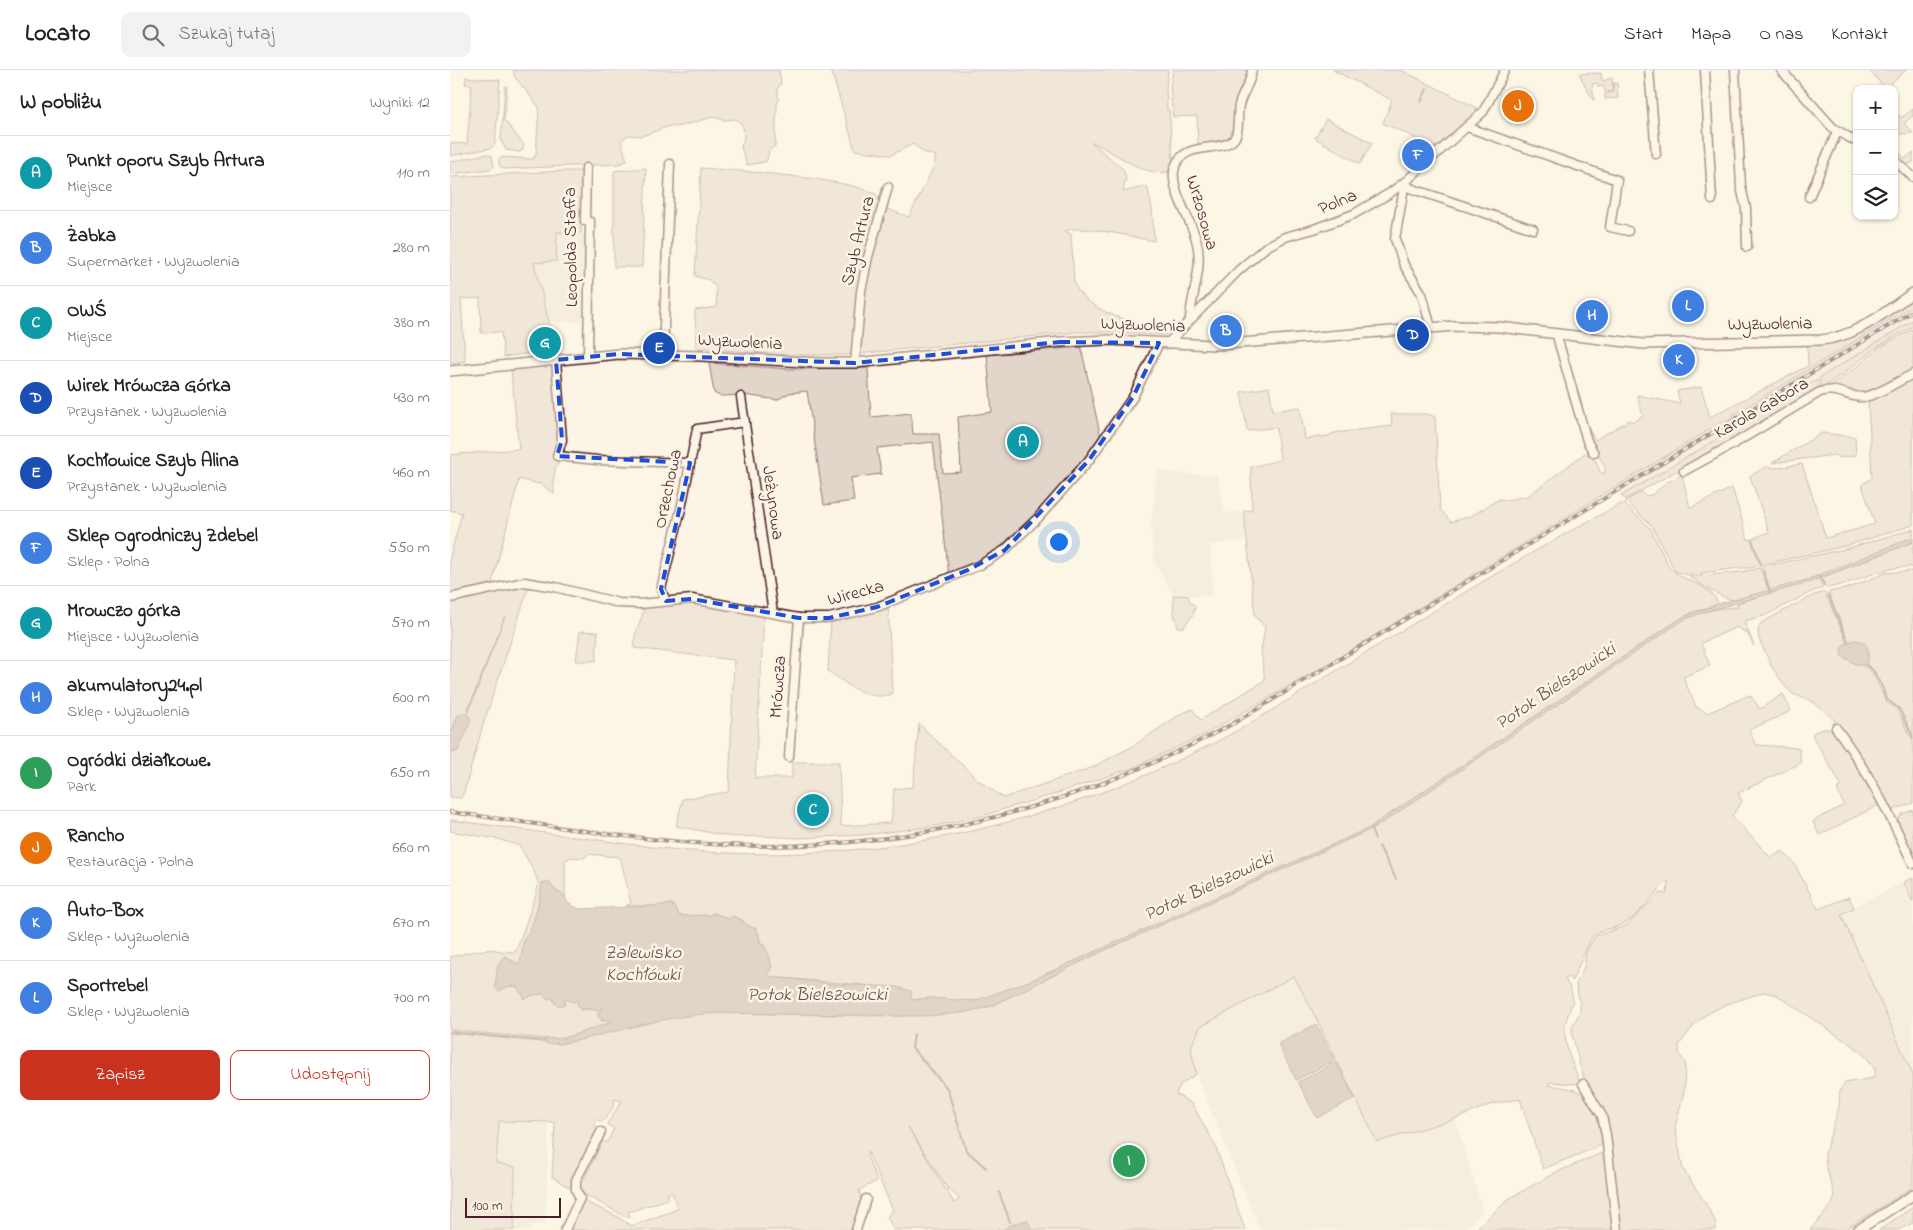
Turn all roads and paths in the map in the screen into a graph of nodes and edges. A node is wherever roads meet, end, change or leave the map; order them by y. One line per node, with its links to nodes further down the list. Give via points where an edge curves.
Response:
1 (1252, 70): 23 (street, Wrzosowa, via 1239,105 1233,140 1188,152 1179,159 1173,173 1199,253)
2 (1505, 70): 7 (street, Polna, via 1483,112)
3 (1649, 70): 10 (street)
4 (1705, 70): 18 (street)
5 (1735, 70): 21 (street)
6 (1781, 70): 8 (street)
7 (1467, 127): 15 (street, Polna); 20 (street, via 1617,180 1610,227)
8 (1837, 132): 9 (street); 17 (street)
9 (1853, 140)
10 (1656, 154)
11 (670, 164): 27 (street)
12 (1898, 164): 14 (street)
13 (586, 168): 28 (street, Leopolda Staffa, via 585,221 590,222)
14 (1913, 177)
15 (1405, 182): 19 (street, via 1410,188); 23 (street, Polna, via 1354,214 1285,237 1266,247); 24 (street, via 1396,239 1404,265 1422,294)
16 (888, 187): 30 (street, Szyb Artura, via 861,291)
17 (1810, 197)
18 (1712, 200)
19 (1533, 229)
20 (1628, 231)
21 (1747, 247)
22 (1913, 294): 25 (street, Wyzwolenia, via 1854,332 1833,339 1643,344)
23 (1190, 318): 26 (street, Polna)
24 (1431, 328): 25 (street, Wyzwolenia, via 1487,326); 26 (street, Wyzwolenia, via 1245,343)
25 (1558, 335): 35 (street, via 1587,442)
26 (1163, 344): 30 (street, Wyzwolenia, via 1109,340 1069,342); 41 (street, Wirecka, via 1133,398 1089,460 1035,522 1005,550 968,570 876,607 829,618)
27 (663, 355): 28 (street, Wyzwolenia); 30 (street, Wyzwolenia)
28 (588, 356): 29 (street, Wyzwolenia)
29 (556, 360): 31 (street, Wyzwolenia); 36 (street, via 562,440 557,456)
30 (855, 363)
31 (450, 371)
32 (1913, 374): 37 (street, Karola Gabora, via 1864,397 1832,390 1820,392)
33 (740, 397): 34 (street, Jeżynowa)
34 (745, 422): 36 (street, Orzechowa, via 697,429); 40 (street, Jeżynowa)
35 (1594, 453)
36 (690, 463): 39 (street, Orzechowa, via 661,589)
37 (1684, 471)
38 (450, 598): 39 (street, Wirecka, via 524,582 619,603)
39 (666, 601): 40 (street, Wirecka, via 692,599)
40 (773, 613): 41 (street, Wirecka)
41 (799, 618): 43 (street, Mrówcza)
42 (1836, 728): 44 (street, via 1864,771)
43 (789, 757)
44 (1913, 864)
45 (1583, 1084): 51 (street, via 1602,1116)
46 (601, 1132): 49 (street, via 576,1180 580,1198)
47 (1913, 1195): 52 (street)
48 (866, 1199): 50 (street)
49 (565, 1230)
50 (856, 1230)
51 (1617, 1230)
52 (1858, 1230)

